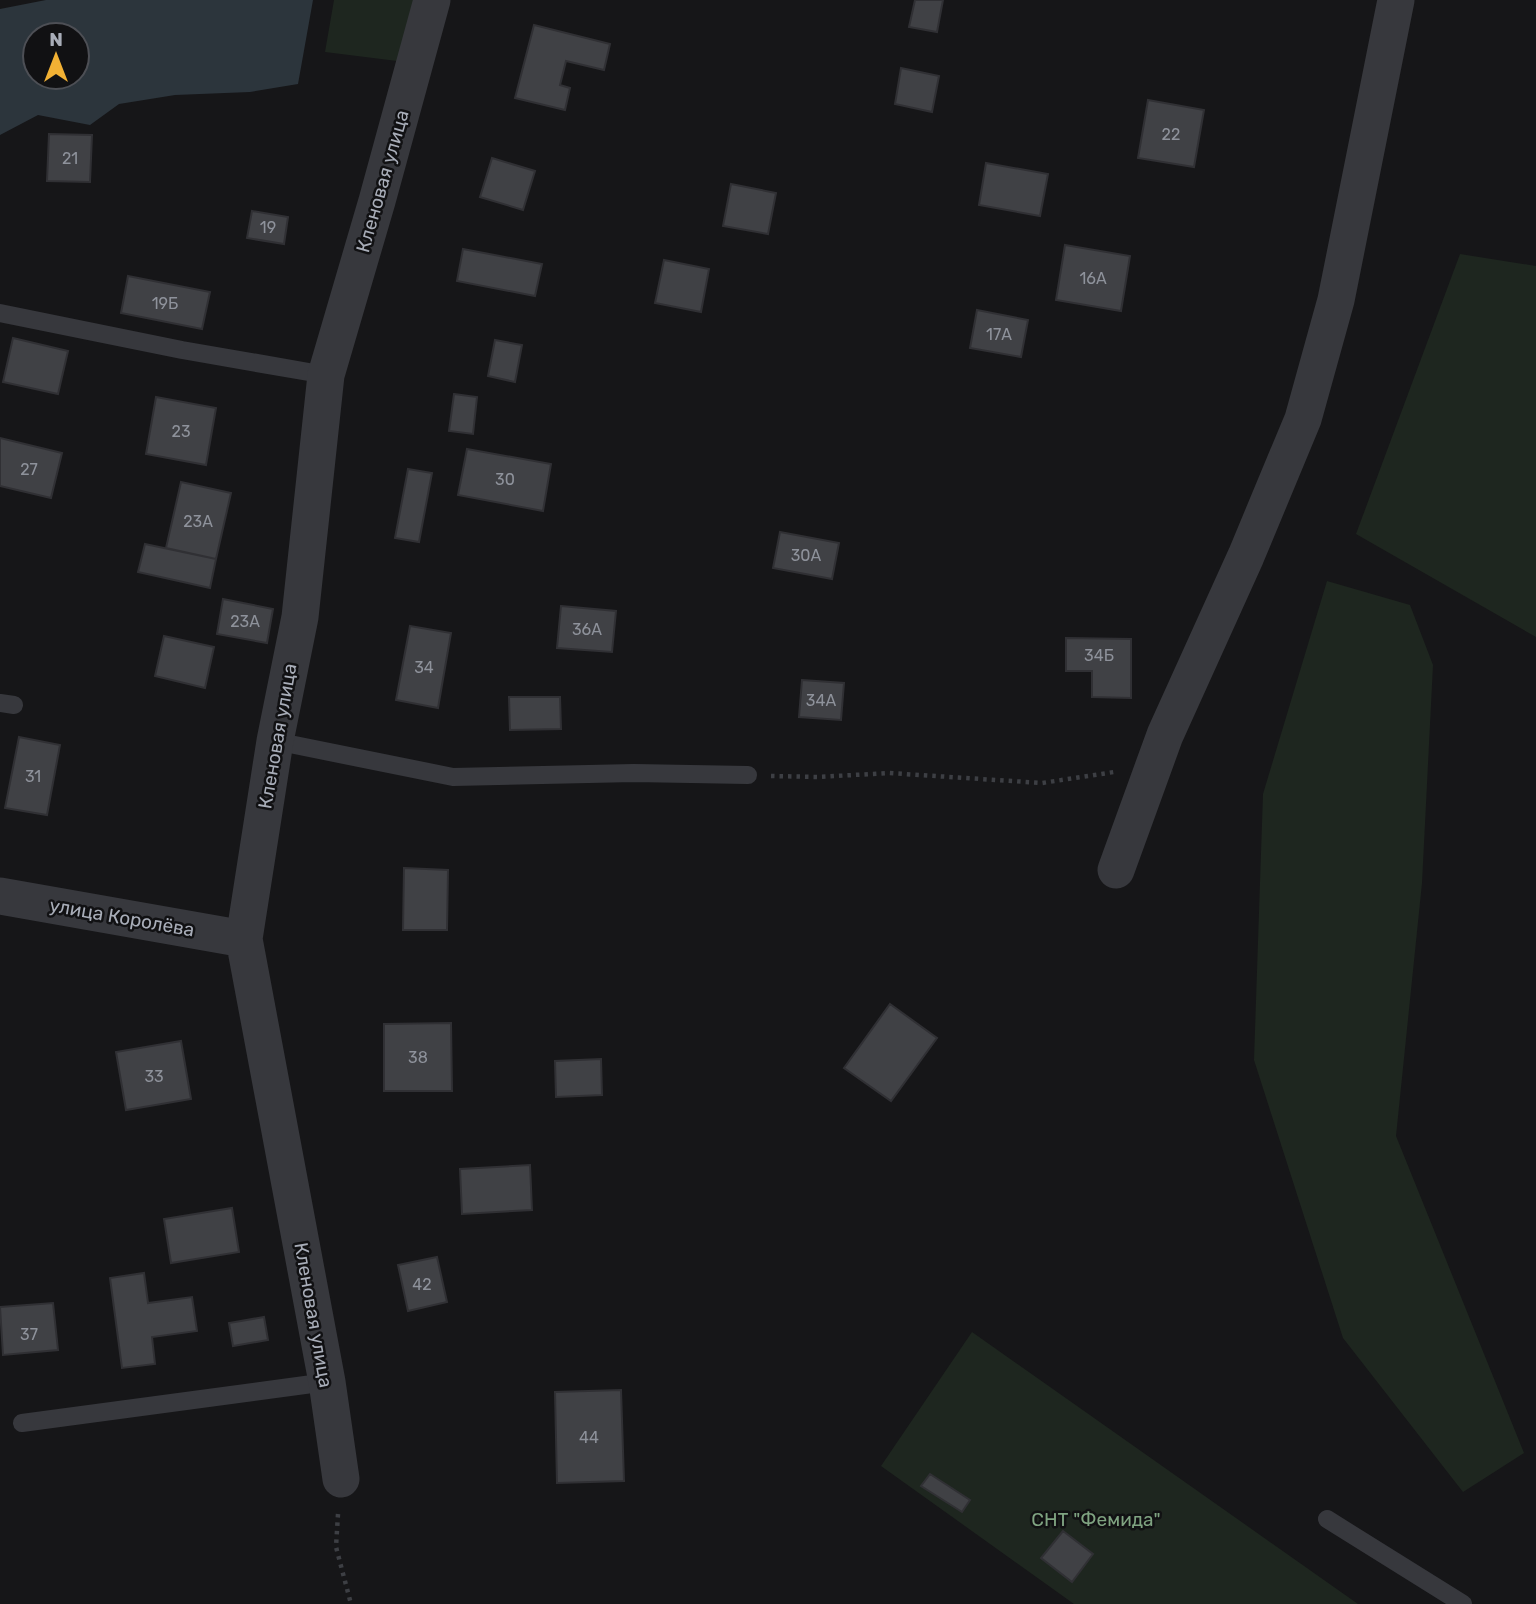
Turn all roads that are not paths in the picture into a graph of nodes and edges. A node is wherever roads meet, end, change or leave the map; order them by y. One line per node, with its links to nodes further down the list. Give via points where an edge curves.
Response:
1 (432, 0): 4 (street, Кленовая улица)
2 (1396, 0): 7 (street, via 1336,300 1303,419 1165,735)
3 (0, 313): 4 (lane)
4 (326, 375): 5 (street, Кленовая улица, via 300,617)
5 (275, 741): 6 (lane, via 453,777); 9 (street, Кленовая улица)
6 (748, 775)
7 (1116, 870)
8 (0, 896): 9 (street, улица Королёва)
9 (243, 939): 10 (street, Кленовая улица)
10 (327, 1382): 11 (lane); 12 (street, Кленовая улица)
11 (22, 1423)
12 (341, 1479)
13 (1327, 1518): 14 (lane)
14 (1463, 1604)

